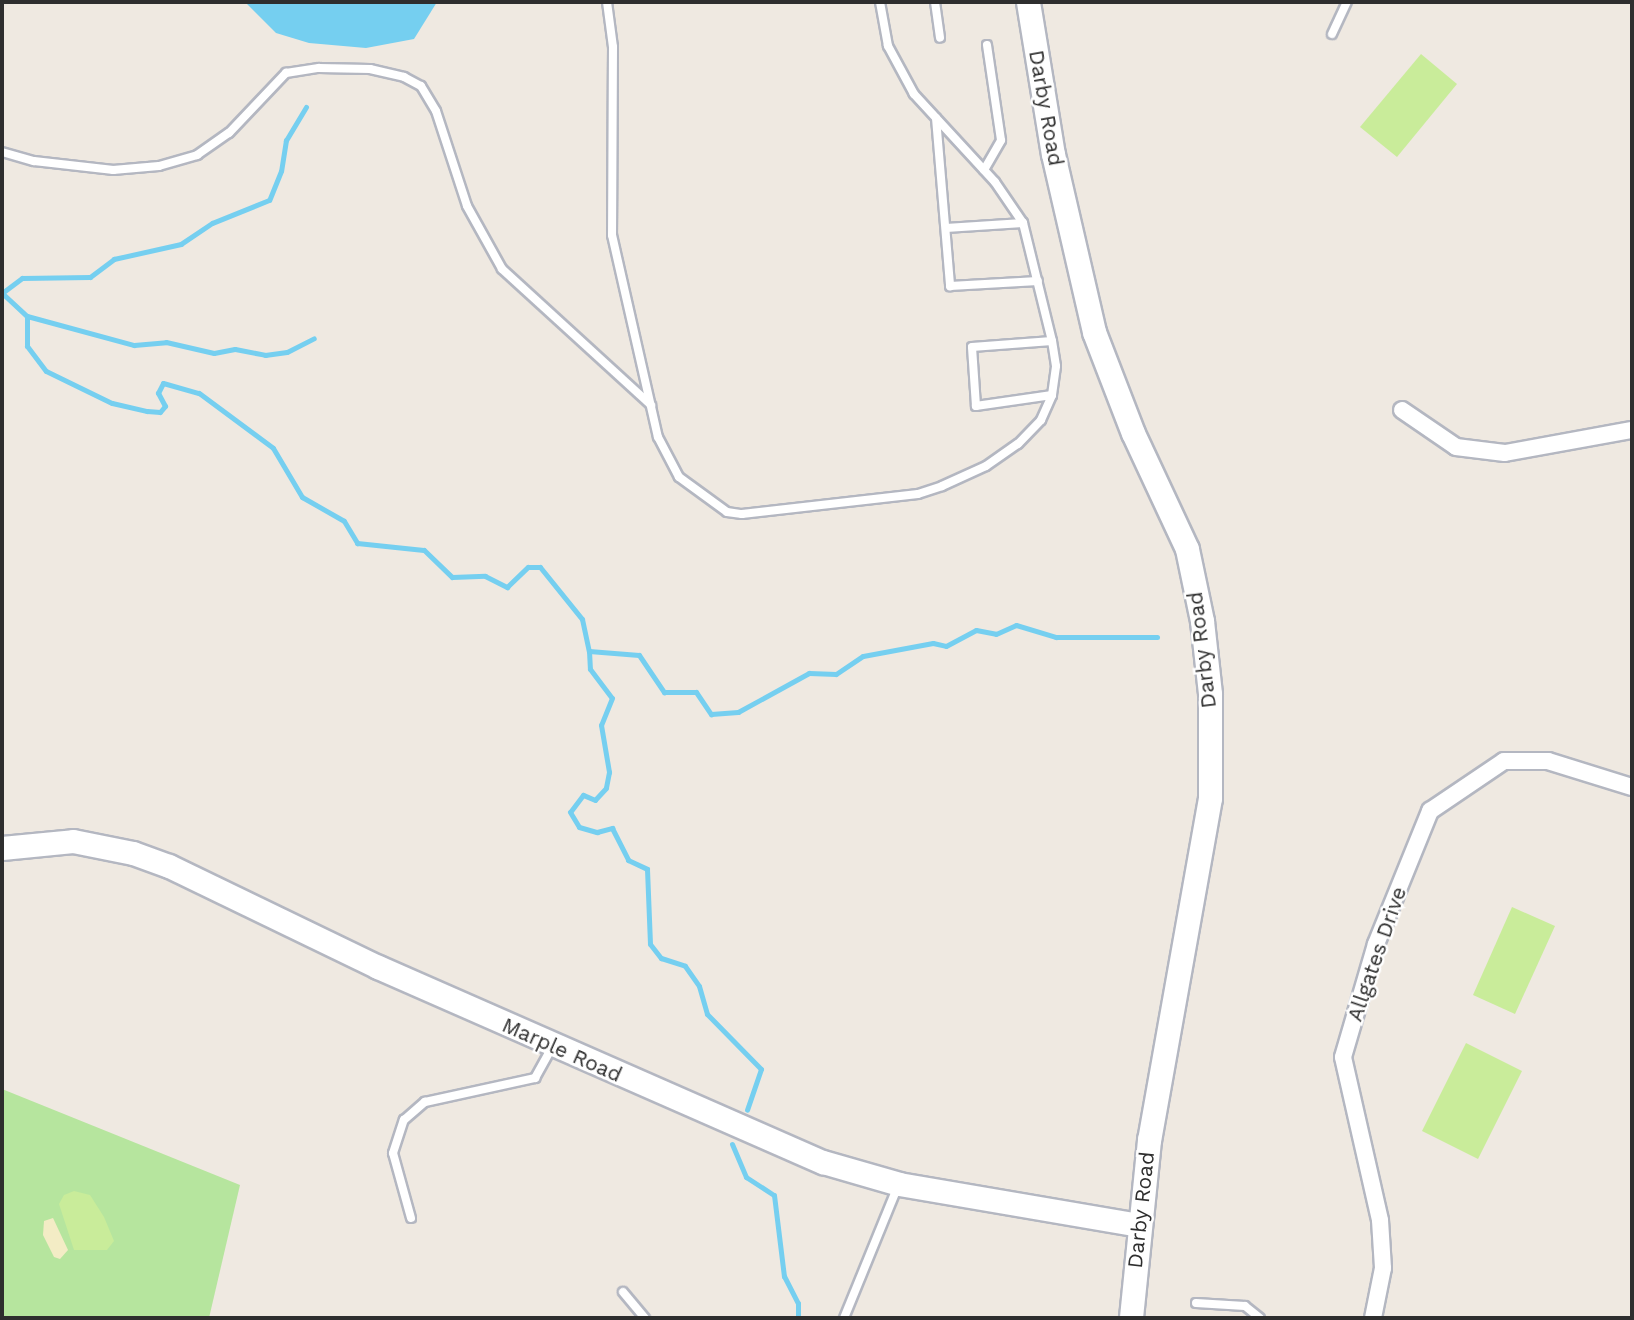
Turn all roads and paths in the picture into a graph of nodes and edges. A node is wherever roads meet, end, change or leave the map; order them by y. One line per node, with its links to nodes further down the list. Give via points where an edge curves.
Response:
1 (607, 2): 17 (lane, via 613,47 612,235)
2 (880, 2): 9 (lane, via 881,23 895,63)
3 (935, 2): 7 (lane)
4 (1028, 2): 25 (main road, Darby Road, via 1053,154 1094,332 1133,433 1187,549 1202,621 1210,695 1210,798)
5 (1347, 2): 6 (lane)
6 (1332, 34)
7 (940, 38)
8 (987, 45): 11 (lane, via 1001,140)
9 (936, 118): 11 (lane); 13 (lane)
10 (2, 152): 17 (lane, via 34,161 113,170 159,166 197,155 229,133 286,73 357,69 404,77 421,86 436,111 467,206 502,269)
11 (984, 170): 12 (lane)
12 (1023, 223): 13 (lane); 14 (lane)
13 (946, 228): 14 (lane, via 950,286)
14 (1038, 281): 15 (lane)
15 (1052, 341): 16 (lane, via 1056,366); 16 (lane, via 972,346 976,406)
16 (1052, 395): 17 (lane, via 1041,420 1018,444 986,466 942,486 918,494 741,514 727,513 679,477 658,438)
17 (651, 405)
18 (1402, 410): 19 (street, via 1456,447 1505,453)
19 (1632, 430)
20 (1632, 787): 32 (street, Allgates Drive, via 1548,761 1504,761 1430,811 1376,944 1343,1056 1380,1220 1383,1268)
21 (2, 848): 22 (main road, Marple Road, via 74,841 133,853)
22 (552, 1045): 23 (main road, Marple Road, via 823,1162); 24 (lane, via 535,1078 425,1102 404,1120 393,1153)
23 (900, 1184): 25 (main road, Marple Road); 29 (lane)
24 (411, 1218)
25 (1138, 1225): 30 (main road, Darby Road)
26 (623, 1292): 28 (lane)
27 (1196, 1303): 31 (lane, via 1245,1306)
28 (645, 1318)
29 (844, 1318)
30 (1131, 1318)
31 (1260, 1318)
32 (1373, 1318)

